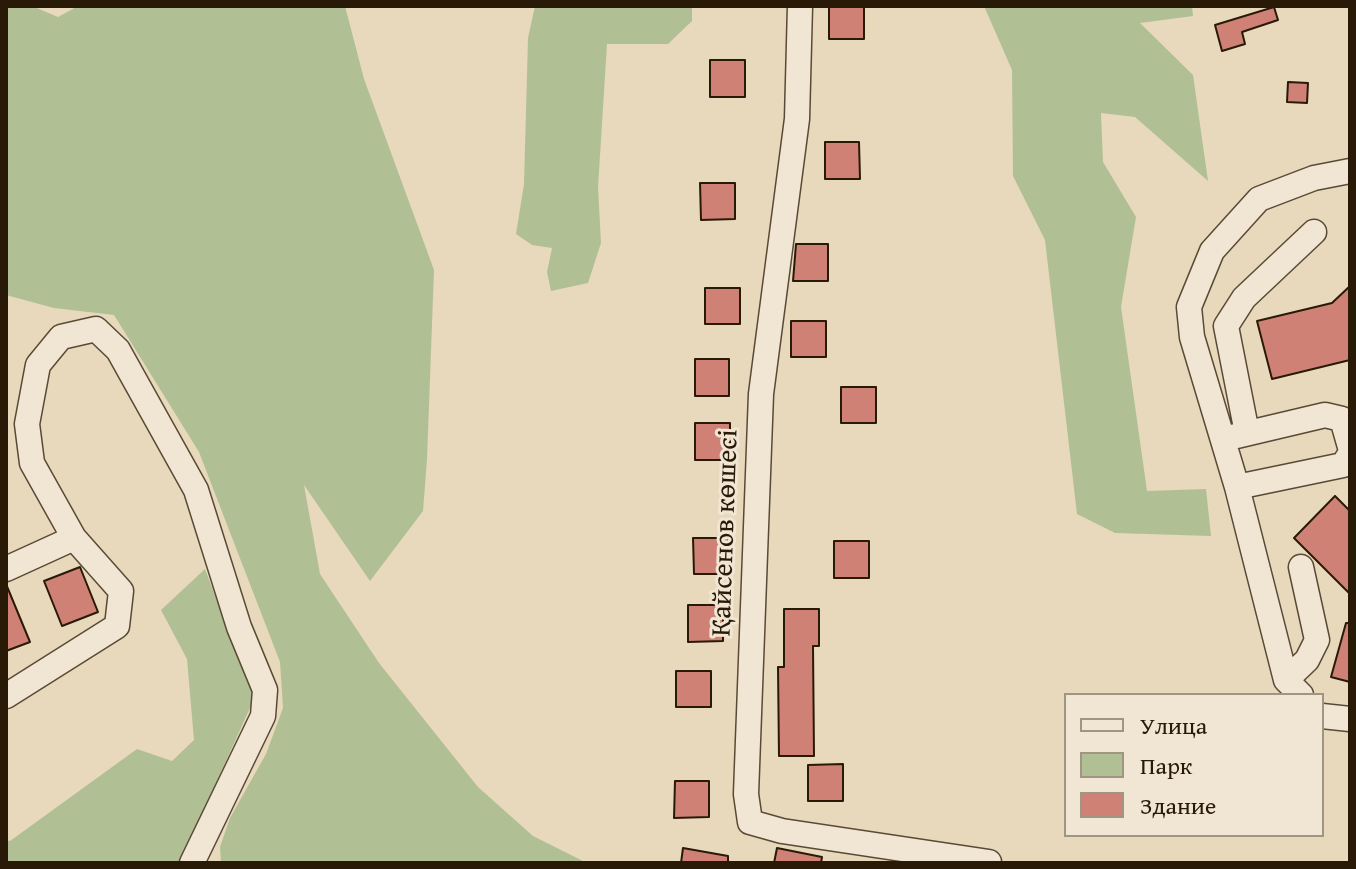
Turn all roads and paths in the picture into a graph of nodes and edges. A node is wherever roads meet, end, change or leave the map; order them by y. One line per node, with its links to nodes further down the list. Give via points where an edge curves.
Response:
1 (800, 6): 14 (street, Қайсенов көшесі, via 797,119 761,394 746,794 750,822)
2 (1350, 171): 4 (street, via 1259,199 1212,251 1189,307 1192,337)
3 (1314, 232): 4 (street, via 1244,298 1226,326)
4 (1235, 436): 5 (street, via 1325,415 1342,419); 6 (street)
5 (1348, 459): 6 (street)
6 (1237, 487): 10 (street)
7 (74, 538): 9 (street); 11 (street, via 121,591 117,626); 15 (street, via 32,463 27,424 38,365 61,337 96,329 118,350 196,490 239,627 265,690 263,716)
8 (1301, 567): 10 (street, via 1317,640)
9 (6, 569)
10 (1293, 688)
11 (6, 696)
12 (1324, 716): 13 (street)
13 (1350, 719)
14 (989, 862)
15 (192, 863)

